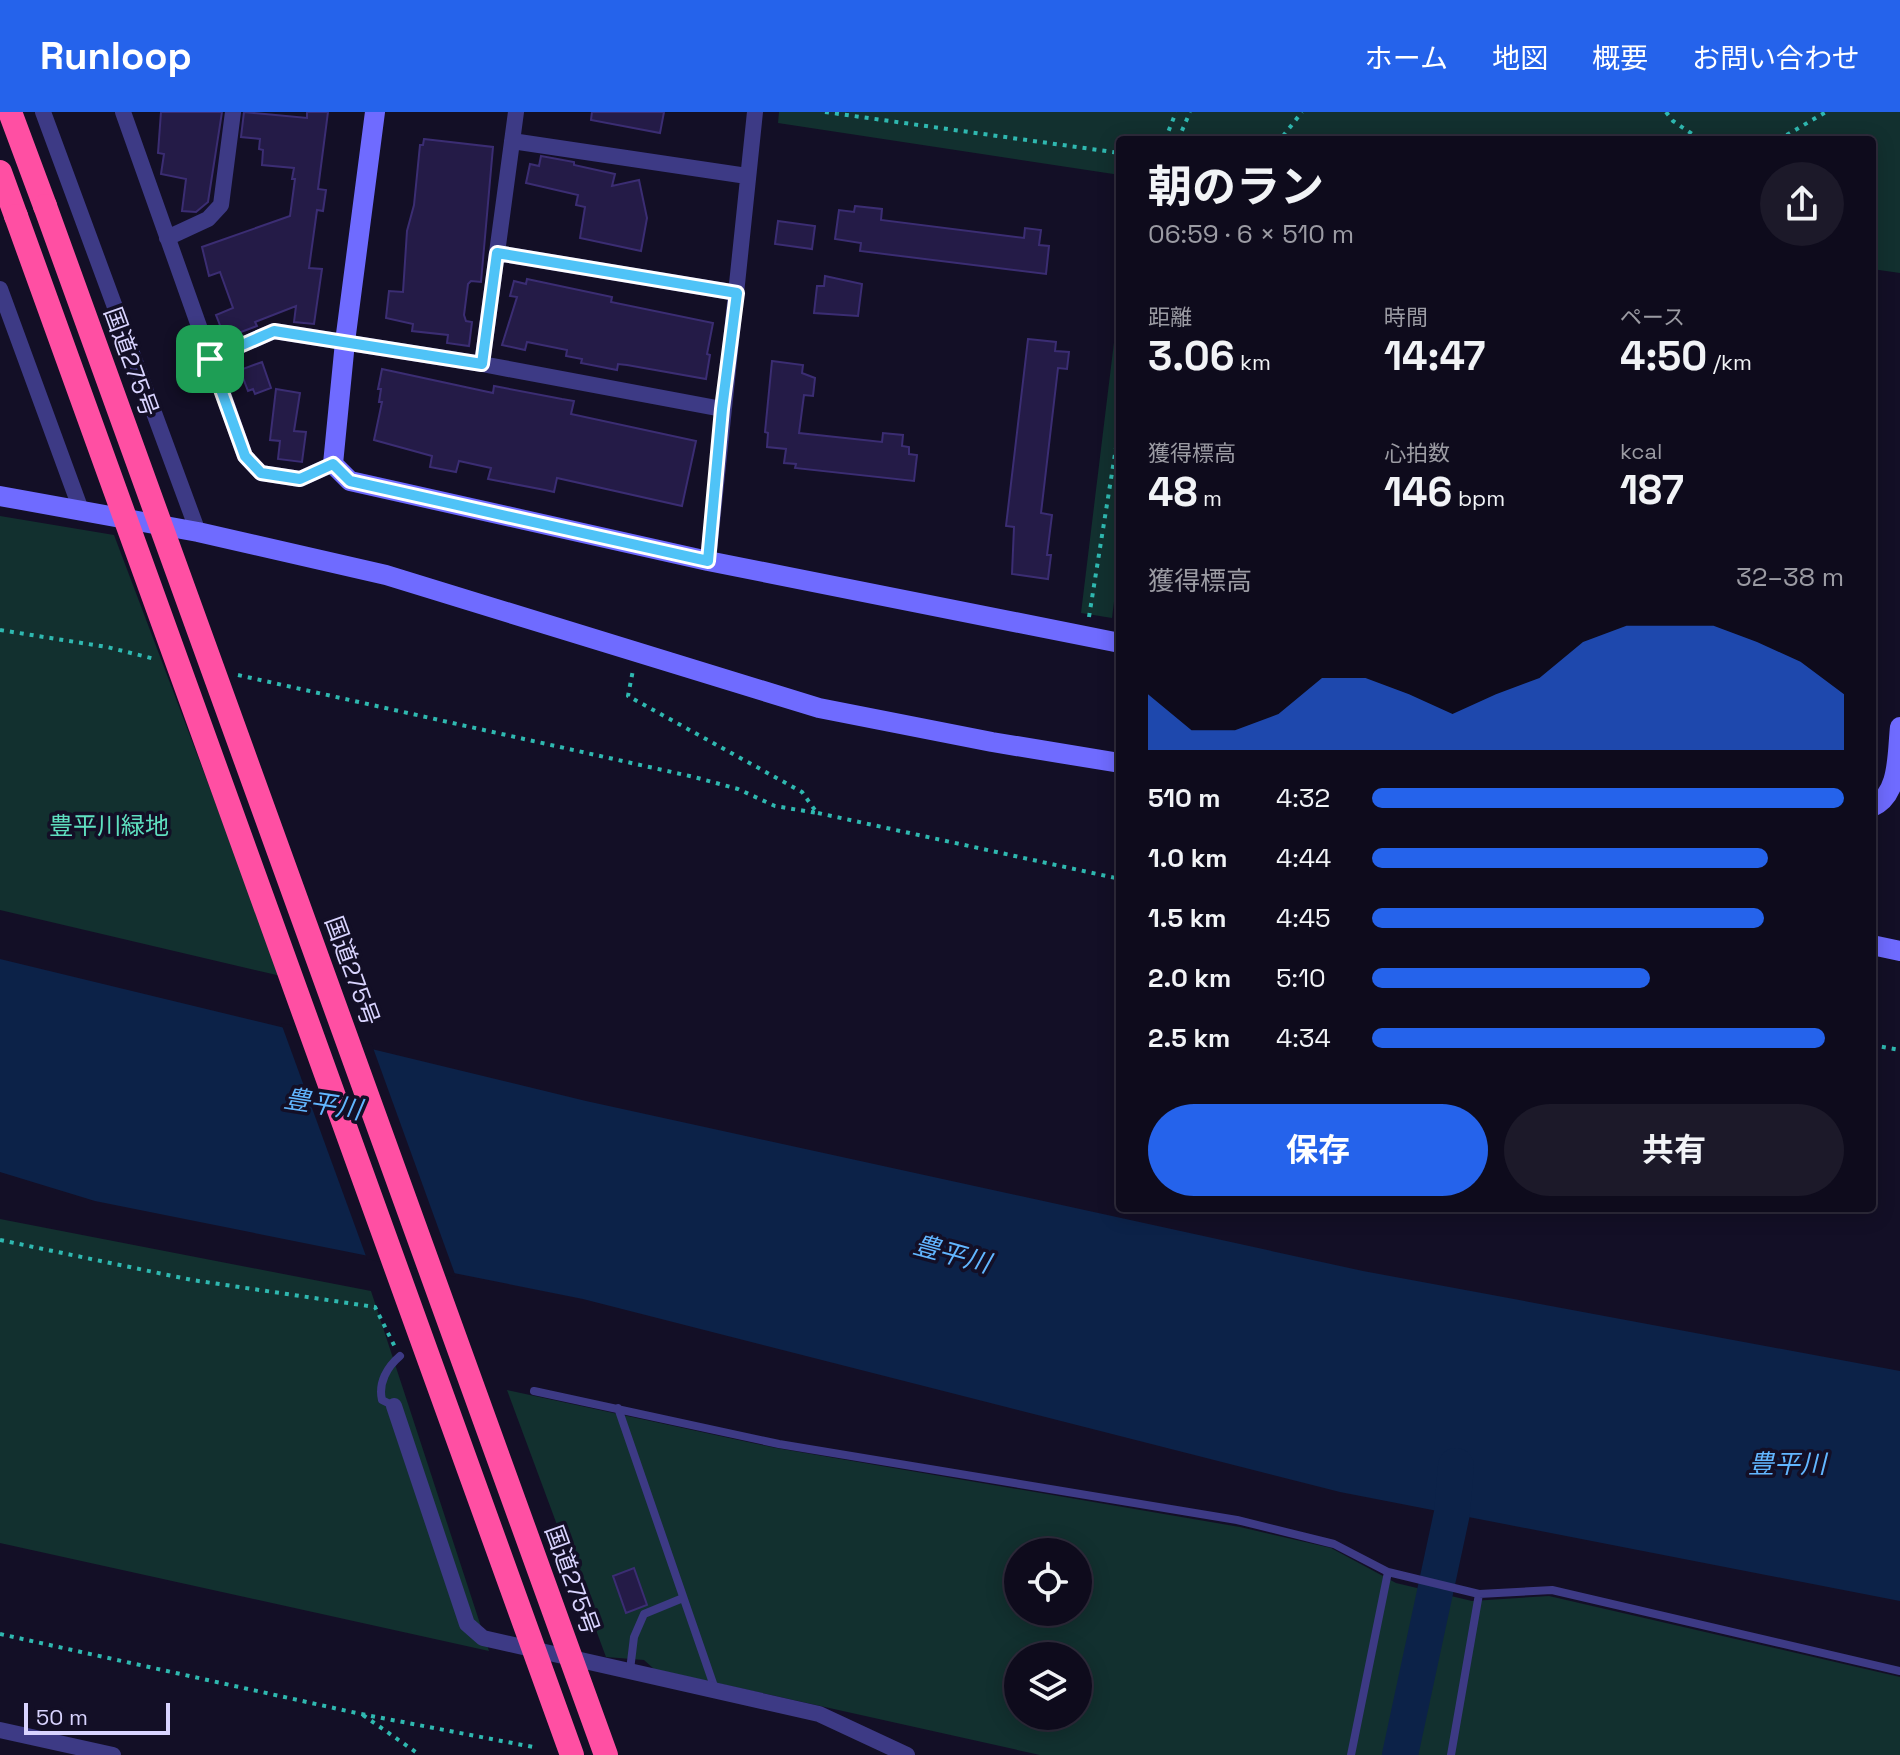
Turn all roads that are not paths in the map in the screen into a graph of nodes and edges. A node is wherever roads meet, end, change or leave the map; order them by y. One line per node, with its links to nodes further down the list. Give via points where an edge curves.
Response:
1 (10, 112): 43 (highway, 国道275号, bridge)
2 (43, 112): 22 (street)
3 (123, 112): 11 (street)
4 (233, 112): 11 (street, via 221,205 208,219)
5 (375, 112): 15 (street)
6 (516, 112): 8 (street)
7 (755, 112): 10 (street)
8 (512, 141): 10 (street); 12 (street)
9 (0, 172): 42 (highway, bridge)
10 (747, 176): 14 (street)
11 (167, 238): 16 (street)
12 (497, 253): 14 (street); 17 (street)
13 (0, 289): 21 (street)
14 (737, 293): 18 (street)
15 (345, 342): 16 (street, via 274,331); 17 (street); 19 (street)
16 (210, 359): 19 (street, via 245,456 261,473 300,479)
17 (482, 364): 18 (street)
18 (722, 409): 23 (street)
19 (333, 464): 23 (street, via 350,481)
20 (0, 496): 21 (street)
21 (81, 510): 22 (street)
22 (198, 532): 26 (street, via 386,575 819,708)
23 (708, 561): 24 (street)
24 (1116, 642)
25 (1900, 727): 27 (street, via 1892,787)
26 (1116, 762)
27 (1876, 804)
28 (1876, 946): 29 (street)
29 (1900, 951)
30 (400, 1356): 32 (lane, via 380,1390 382,1400)
31 (534, 1391): 33 (lane)
32 (394, 1406): 37 (street, via 467,1624 483,1638)
33 (618, 1408): 34 (lane, via 779,1444 1237,1520 1334,1544); 36 (lane)
34 (1389, 1573): 35 (lane); 45 (lane)
35 (1478, 1594): 38 (lane, via 1552,1590); 46 (lane)
36 (683, 1598): 37 (lane, via 644,1614 634,1637); 39 (lane)
37 (630, 1670): 39 (street)
38 (1900, 1671)
39 (715, 1689): 44 (street, via 819,1714)
40 (0, 1730): 41 (street)
41 (113, 1755)
42 (572, 1755)
43 (606, 1755)
44 (907, 1755)
45 (1351, 1755)
46 (1451, 1755)

